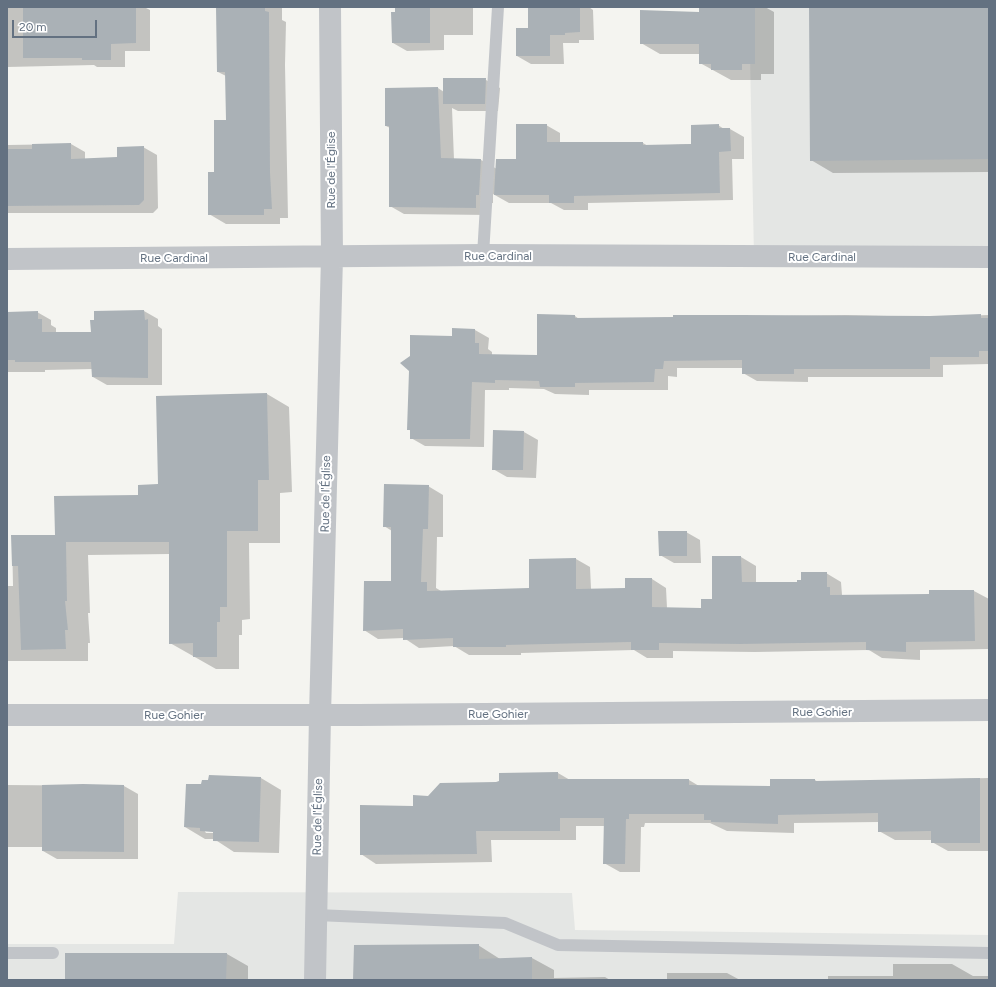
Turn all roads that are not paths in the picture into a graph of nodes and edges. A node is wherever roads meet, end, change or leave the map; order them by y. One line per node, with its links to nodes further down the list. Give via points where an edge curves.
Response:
1 (330, 7): 5 (street, Rue de l'Église)
2 (498, 7): 3 (lane)
3 (483, 255): 4 (street, Rue Cardinal); 5 (street, Rue Cardinal)
4 (989, 257)
5 (332, 258): 6 (street, Rue Cardinal); 9 (street, Rue de l'Église)
6 (7, 259)
7 (989, 710): 9 (street, Rue Gohier)
8 (7, 715): 9 (street, Rue Gohier)
9 (320, 715): 10 (street, Rue de l'Église)
10 (316, 915): 13 (lane, via 505,923 558,945); 14 (street, Rue de l'Église)
11 (7, 953): 12 (lane)
12 (53, 953)
13 (989, 953)
14 (315, 980)

